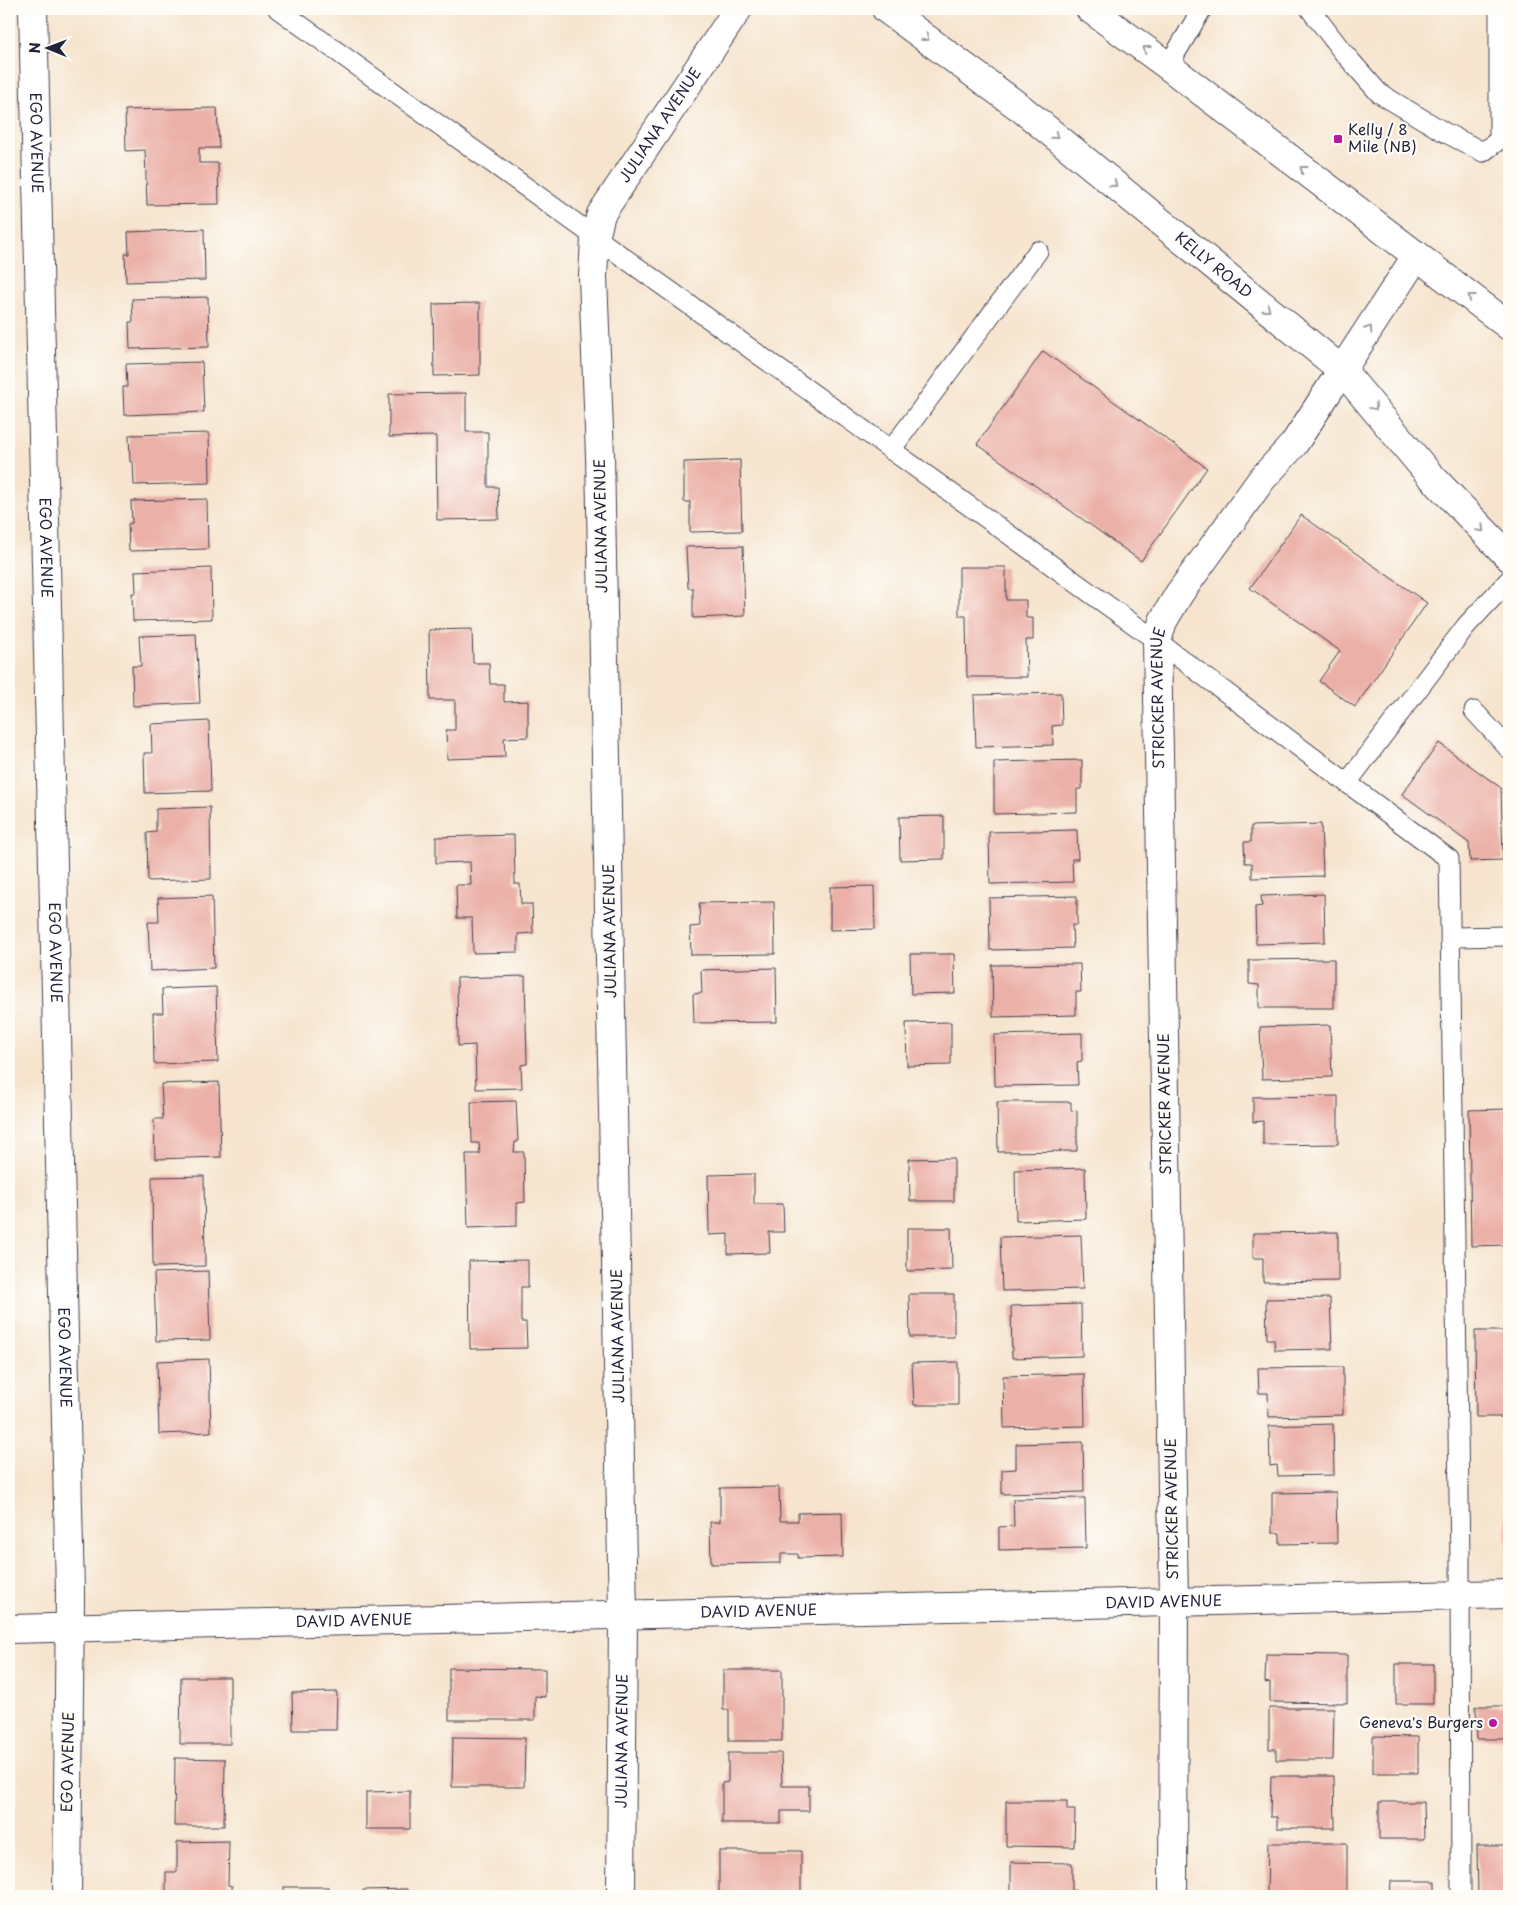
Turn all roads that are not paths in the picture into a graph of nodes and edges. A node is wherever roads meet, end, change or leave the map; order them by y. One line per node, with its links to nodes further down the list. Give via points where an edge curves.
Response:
1 (33, 9): 29 (street, EGO AVENUE)
2 (278, 9): 10 (lane)
3 (738, 9): 10 (street, JULIANA AVENUE, via 601,214)
4 (886, 9): 14 (street, KELLY ROAD, one-way to 14, via 1022,109)
5 (1090, 9): 9 (street, one-way to 5)
6 (1202, 9): 9 (lane)
7 (1311, 9): 8 (lane, via 1379,93 1483,152 1499,140)
8 (1499, 9)
9 (1168, 66): 12 (street, one-way to 9)
10 (595, 238): 15 (lane); 27 (street, JULIANA AVENUE, via 593,276 600,466)
11 (1038, 251): 15 (lane)
12 (1417, 255): 13 (street, one-way to 12); 14 (street, STRICKER AVENUE, one-way to 12)
13 (1509, 326)
14 (1342, 370): 16 (street, KELLY ROAD, one-way to 16, via 1428,473); 18 (street, STRICKER AVENUE, via 1294,444 1262,479 1179,594 1163,621)
15 (891, 450): 18 (lane)
16 (1509, 558)
17 (1509, 580): 21 (lane, via 1466,626)
18 (1157, 641): 21 (lane); 26 (street, STRICKER AVENUE)
19 (1474, 712): 20 (lane)
20 (1509, 749)
21 (1347, 783): 23 (lane, via 1449,859)
22 (1509, 936): 23 (lane)
23 (1450, 937): 25 (lane)
24 (1509, 1594): 25 (street, DAVID AVENUE)
25 (1460, 1595): 26 (street, DAVID AVENUE); 33 (lane)
26 (1174, 1601): 27 (street, DAVID AVENUE); 32 (street, STRICKER AVENUE)
27 (623, 1614): 29 (street, DAVID AVENUE); 31 (street, JULIANA AVENUE)
28 (9, 1629): 29 (street, DAVID AVENUE)
29 (70, 1629): 30 (street, EGO AVENUE)
30 (67, 1896)
31 (621, 1896)
32 (1173, 1896)
33 (1461, 1896)

